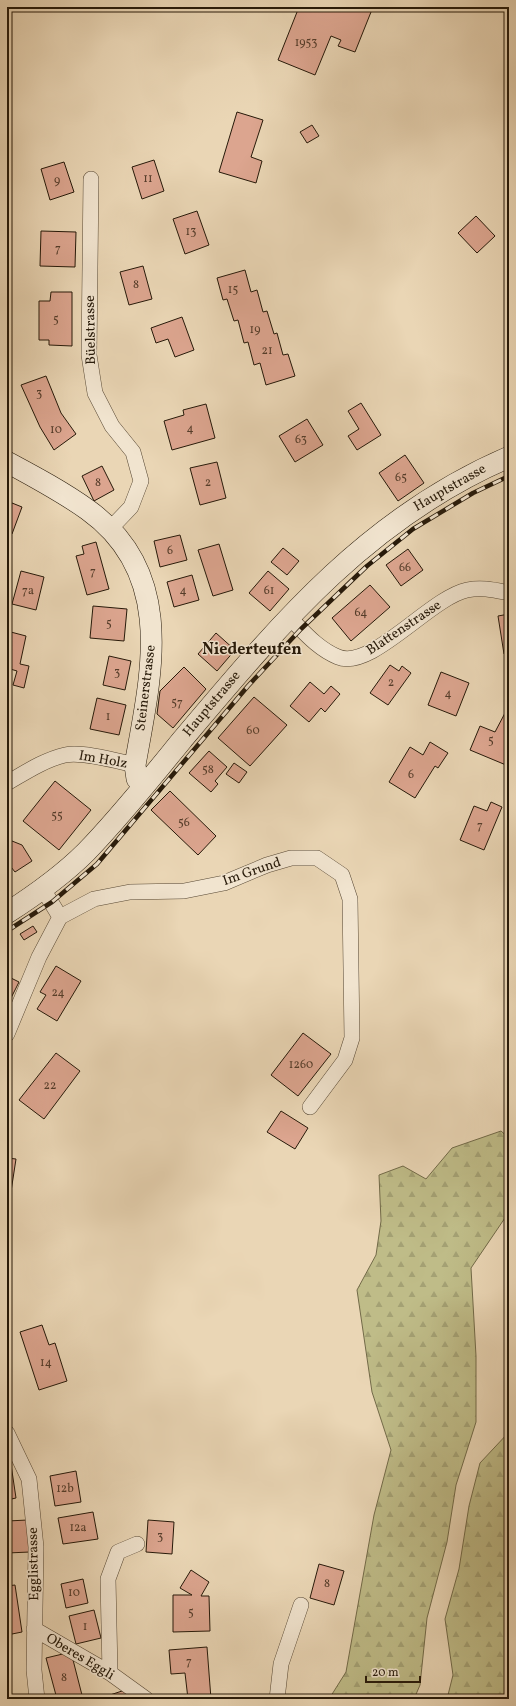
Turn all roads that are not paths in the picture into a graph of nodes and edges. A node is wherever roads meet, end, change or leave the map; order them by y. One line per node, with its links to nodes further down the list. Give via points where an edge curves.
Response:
1 (91, 179): 4 (street, Büelstrasse, via 89,355 95,393 112,426 133,452 141,481 131,508)
2 (509, 457): 6 (street, Hauptstrasse, via 453,484 392,523 334,572)
3 (7, 462): 4 (street, Steinerstrasse, via 89,510)
4 (110, 529): 7 (street, Steinerstrasse, via 133,562 143,582 150,606 152,656)
5 (509, 593): 6 (street, Blattenstrasse, via 484,588 465,591 441,602 373,652 356,659 339,658 320,648)
6 (289, 617): 9 (street, Hauptstrasse)
7 (135, 765): 8 (street, Im Holz, via 98,757 66,754 40,763); 9 (street, Steinerstrasse, via 137,779)
8 (7, 783)
9 (144, 785): 10 (street, Hauptstrasse, via 85,853)
10 (43, 889): 11 (street, Hauptstrasse); 12 (street)
11 (7, 913)
12 (60, 918): 13 (street, via 39,957); 14 (street, Im Grund, via 94,899 130,892 184,891 218,884 291,858 317,858 342,875 350,899 352,1038 345,1060)
13 (7, 1034)
14 (310, 1107)
15 (7, 1433): 18 (street, Egglistrasse, via 29,1479 36,1547)
16 (137, 1544): 19 (street, via 118,1552 108,1579)
17 (301, 1605): 22 (street, via 281,1664)
18 (34, 1629): 19 (street, Oberes Eggli); 20 (street, Egglistrasse)
19 (110, 1673): 21 (street, Oberes Eggli)
20 (37, 1699)
21 (146, 1699)
22 (277, 1699)

